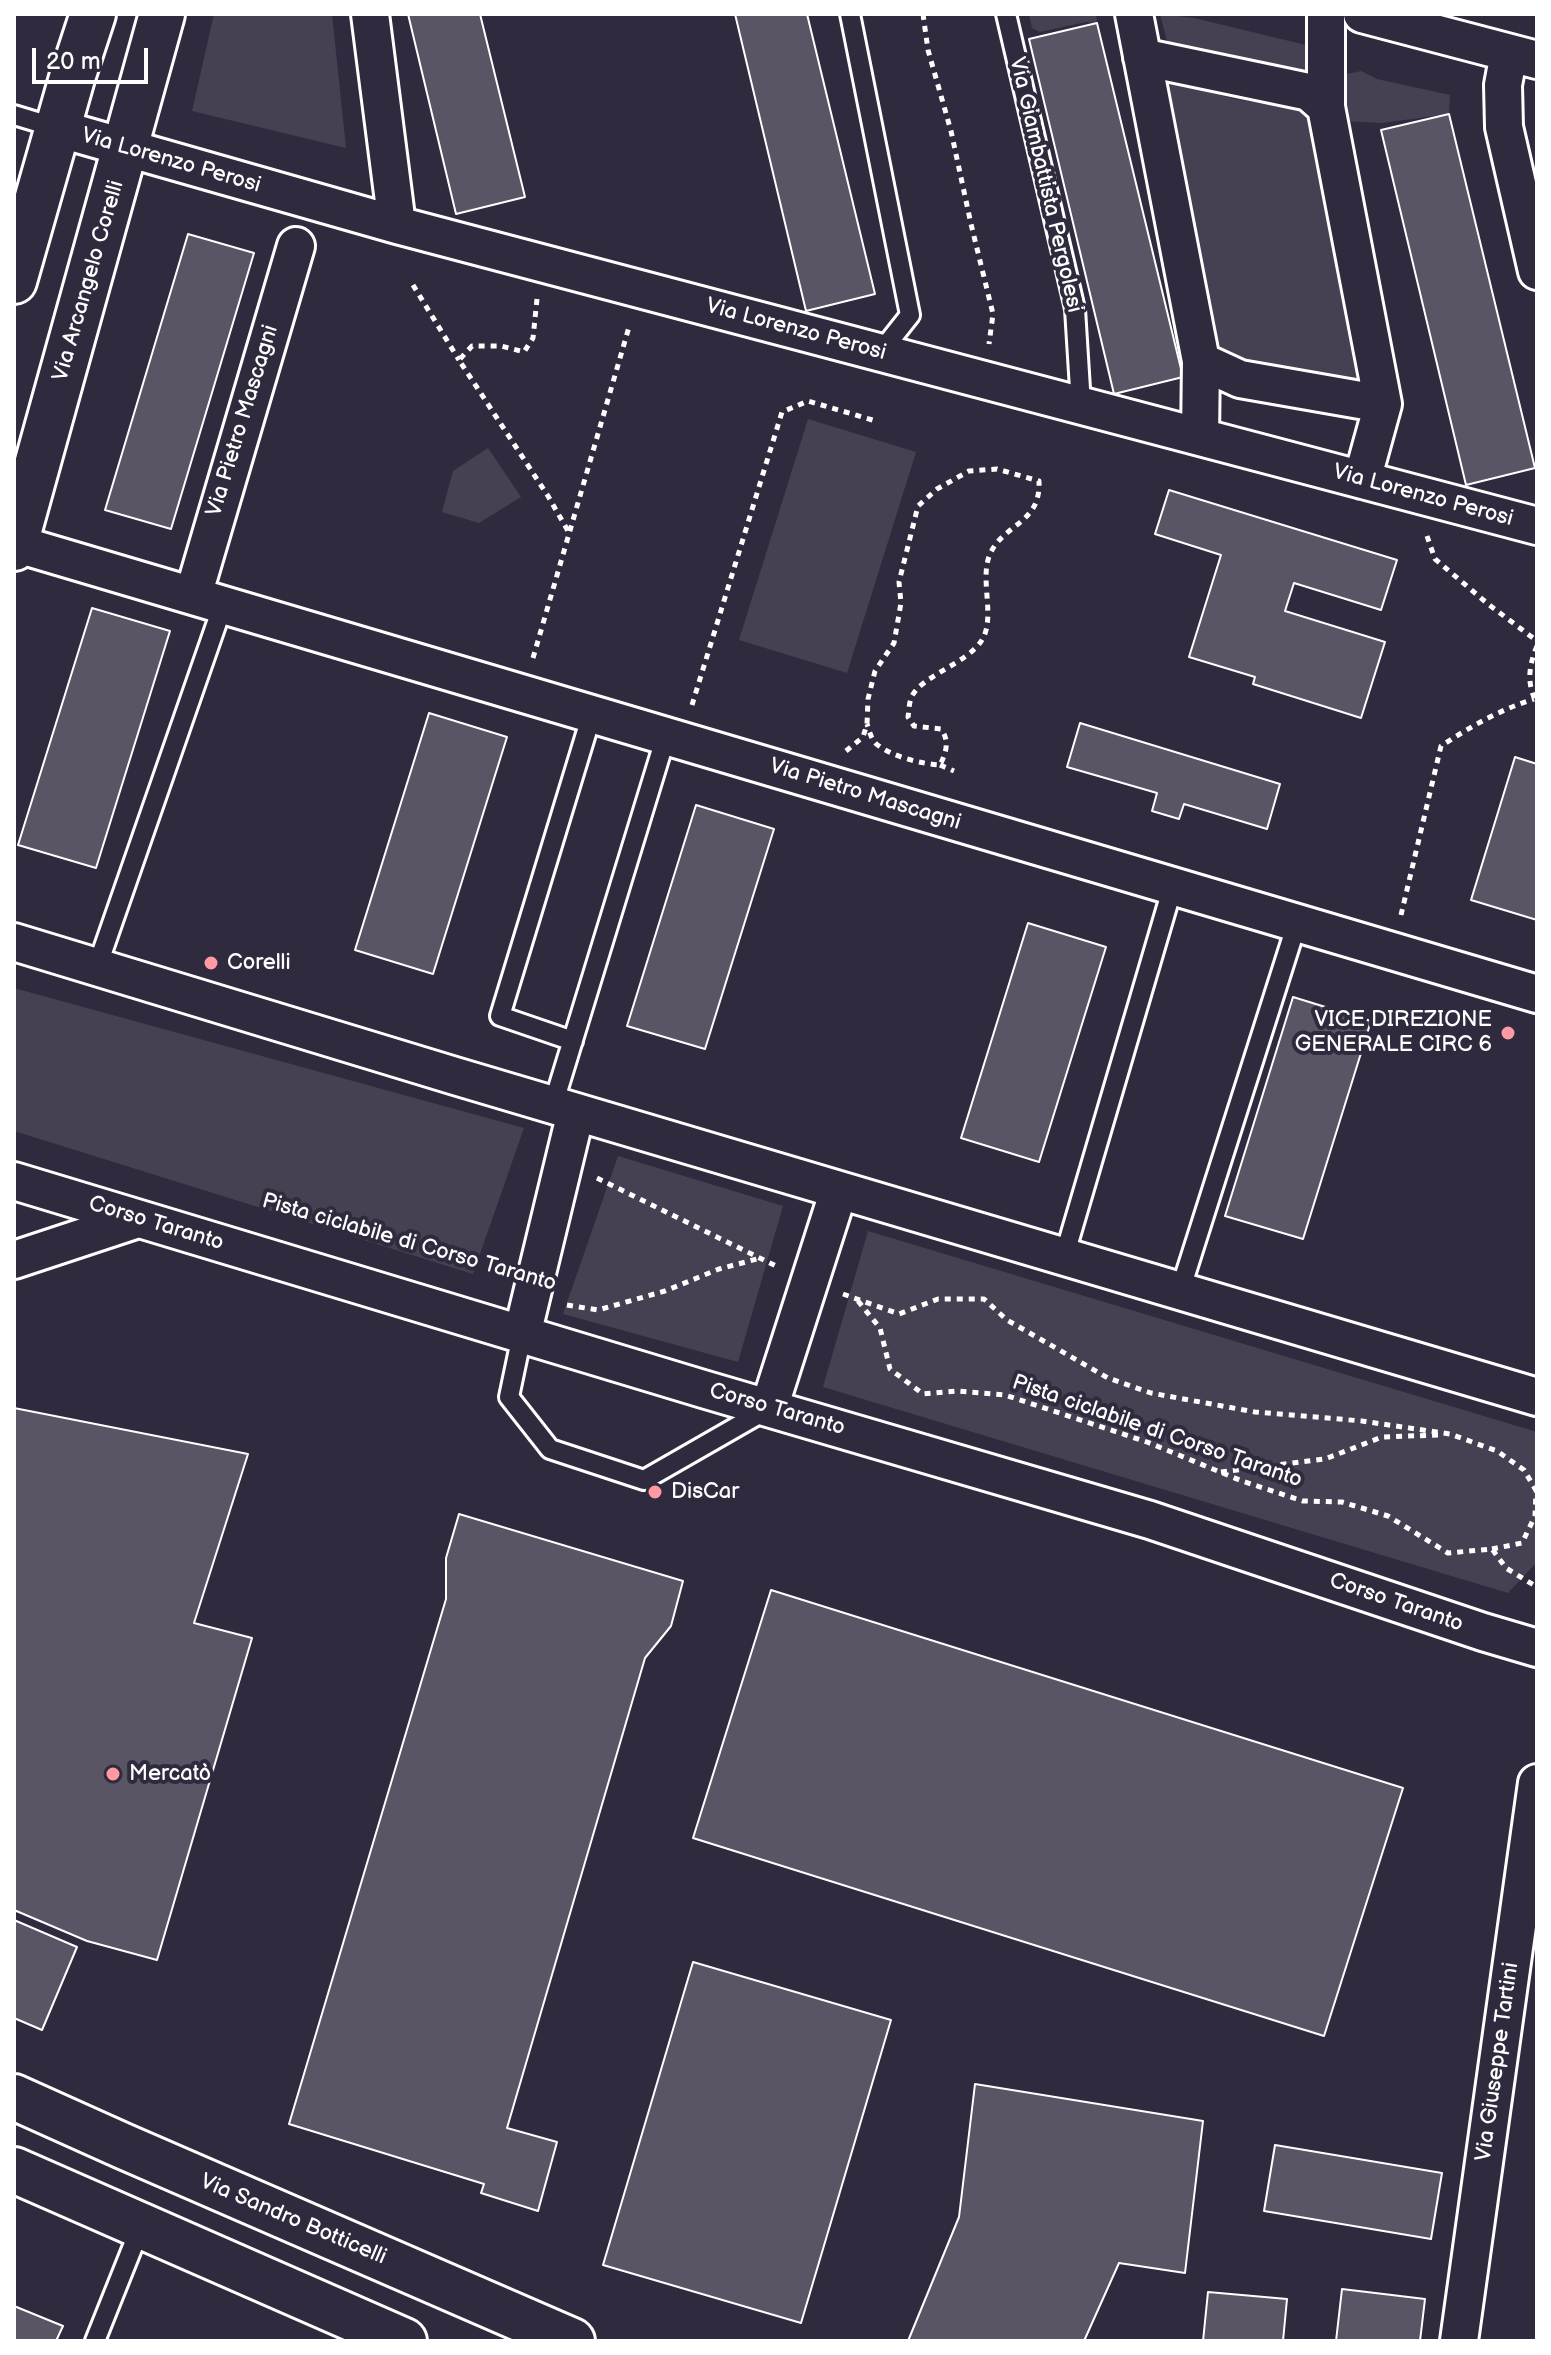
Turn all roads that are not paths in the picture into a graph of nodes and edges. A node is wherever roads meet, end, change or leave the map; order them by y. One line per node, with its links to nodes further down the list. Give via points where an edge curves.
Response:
1 (93, 14): 13 (main road)
2 (162, 14): 14 (main road, Via Arcangelo Corelli)
3 (370, 14): 15 (street)
4 (850, 14): 19 (lane, via 910,315)
5 (1006, 14): 22 (lane, Via Giambattista Pergolesi, via 1075,309)
6 (1134, 14): 10 (street)
7 (1326, 14): 11 (street)
8 (1362, 14): 9 (street)
9 (1523, 56): 18 (street, via 1503,85 1504,127)
10 (1142, 57): 11 (street, via 1309,92); 20 (street)
11 (1326, 107): 21 (street)
12 (14, 115): 13 (lane)
13 (57, 128): 14 (street, Via Lorenzo Perosi); 17 (main road)
14 (126, 149): 15 (street, Via Lorenzo Perosi); 26 (main road, Via Arcangelo Corelli)
15 (397, 225): 19 (street, Via Lorenzo Perosi)
16 (296, 246): 27 (street, Via Pietro Mascagni)
17 (17, 260)
18 (1537, 271)
19 (880, 353): 22 (street, Via Lorenzo Perosi)
20 (1201, 361): 21 (street, via 1240,379); 23 (street)
21 (1383, 404): 24 (street)
22 (1081, 405): 23 (street, Via Lorenzo Perosi)
23 (1201, 421): 24 (street, Via Lorenzo Perosi)
24 (1362, 480): 25 (street, Via Lorenzo Perosi)
25 (1537, 526)
26 (14, 545): 27 (street, Via Pietro Mascagni)
27 (208, 600): 28 (street, Via Pietro Mascagni); 33 (lane)
28 (592, 714): 29 (street, Via Pietro Mascagni); 35 (lane, via 500,1016)
29 (673, 738): 30 (street, Via Pietro Mascagni); 35 (lane)
30 (1173, 886): 31 (street, Via Pietro Mascagni); 40 (lane)
31 (1297, 923): 34 (street, Via Pietro Mascagni); 42 (lane)
32 (14, 942): 33 (street)
33 (97, 967): 36 (street)
34 (1537, 994)
35 (573, 1041): 36 (lane)
36 (565, 1109): 38 (street); 43 (street)
37 (14, 1181): 39 (street, Corso Taranto)
38 (839, 1190): 40 (street); 45 (street)
39 (138, 1219): 41 (street); 43 (street, Corso Taranto)
40 (1064, 1257): 42 (street)
41 (14, 1260)
42 (1180, 1291): 44 (street)
43 (522, 1335): 45 (street, Corso Taranto); 45 (lane, via 509,1397 550,1449 644,1480)
44 (1537, 1397)
45 (769, 1408): 46 (street, Corso Taranto, via 1150,1520)
46 (1537, 1648)
47 (1537, 1783): 54 (street, Via Giuseppe Tartini)
48 (14, 2097): 53 (main road, Via Sandro Botticelli)
49 (14, 2170): 50 (main road)
50 (141, 2226): 51 (lane); 52 (main road)
51 (95, 2341)
52 (404, 2341)
53 (572, 2341)
54 (1459, 2341)

